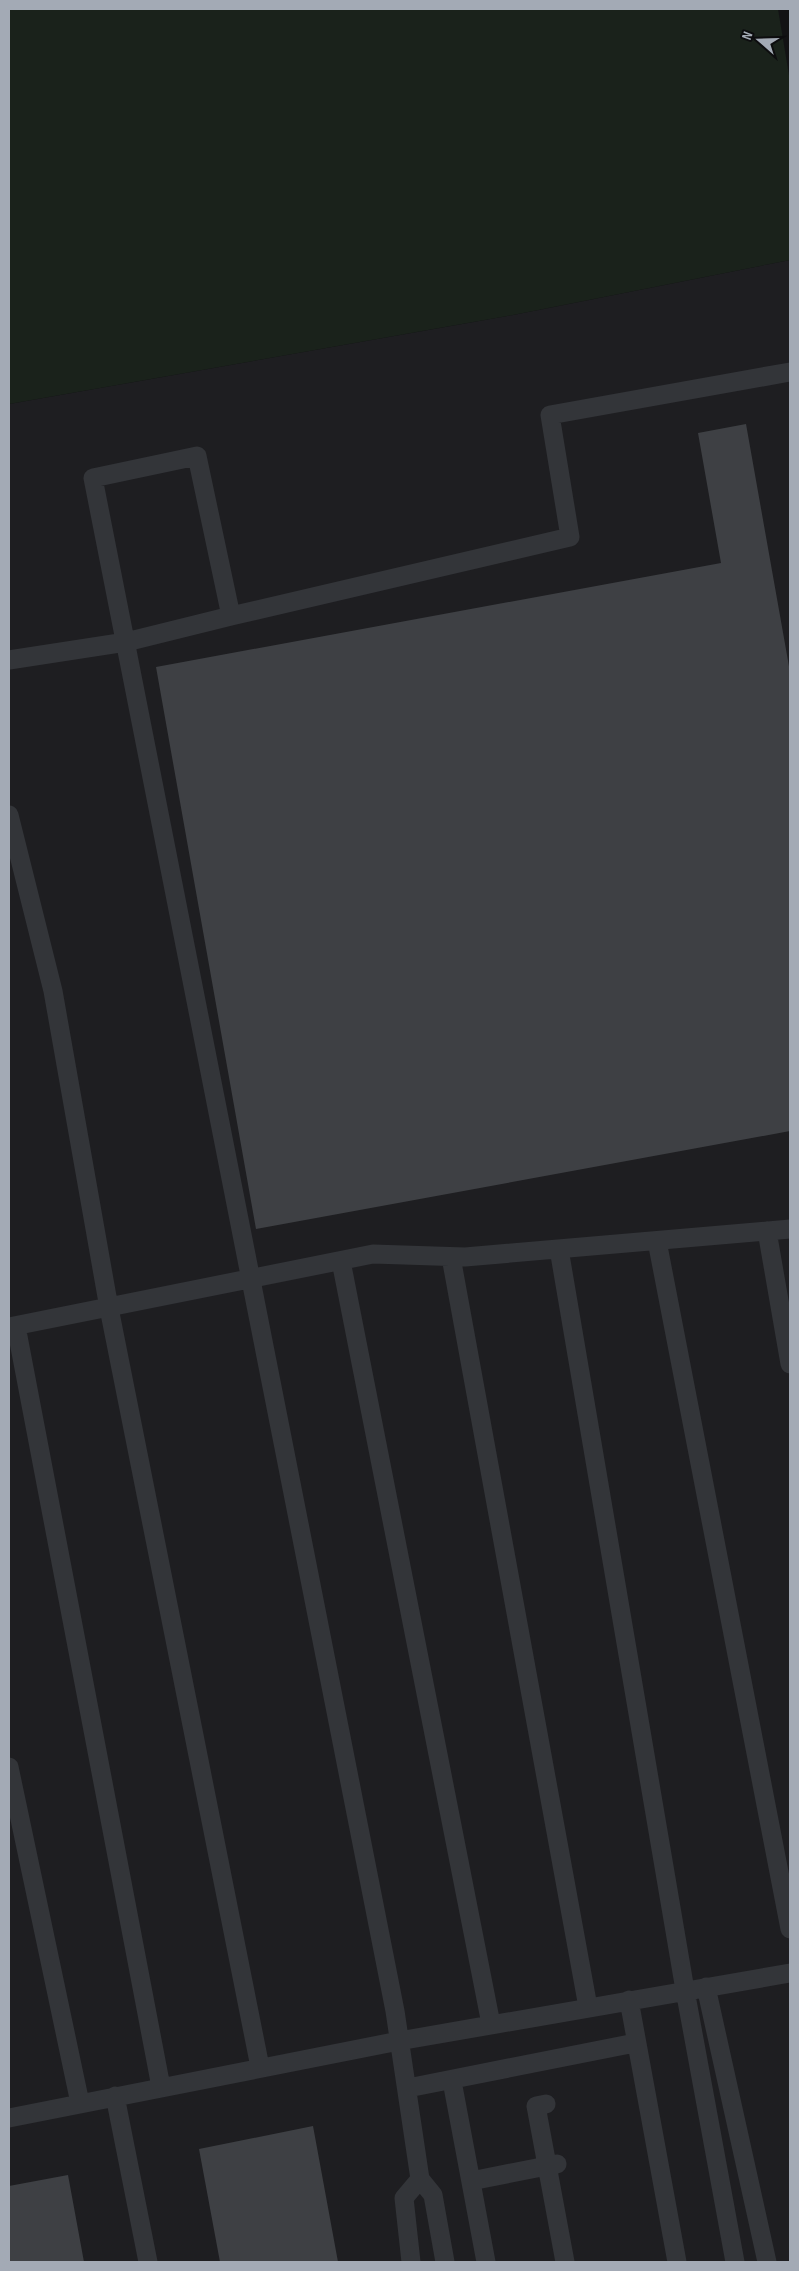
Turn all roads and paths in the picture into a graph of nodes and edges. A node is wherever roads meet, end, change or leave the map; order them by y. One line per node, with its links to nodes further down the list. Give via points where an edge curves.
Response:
1 (790, 372): 2 (lane, via 550,414 570,537)
2 (231, 616): 3 (lane); 3 (lane, via 197,456 93,478)
3 (126, 642): 4 (lane); 12 (lane)
4 (9, 660)
5 (9, 815): 13 (lane, via 52,991)
6 (790, 1229): 7 (lane)
7 (767, 1231): 8 (lane); 15 (lane)
8 (657, 1241): 9 (lane); 17 (lane)
9 (559, 1249): 10 (lane); 20 (lane)
10 (451, 1257): 11 (lane, via 373,1254); 22 (lane)
11 (342, 1261): 12 (lane); 23 (lane)
12 (251, 1280): 13 (lane); 24 (lane)
13 (109, 1308): 14 (lane); 26 (lane)
14 (12, 1327): 28 (lane)
15 (790, 1364)
16 (9, 1767): 31 (lane)
17 (790, 1929)
18 (790, 1973): 19 (lane)
19 (706, 1987): 20 (lane); 44 (lane)
20 (685, 1990): 21 (lane); 43 (lane)
21 (629, 2000): 22 (lane); 25 (lane)
22 (588, 2007): 23 (lane)
23 (491, 2024): 24 (lane)
24 (399, 2041): 26 (lane); 29 (lane)
25 (635, 2044): 27 (lane); 42 (lane, via 637,2086 667,2239)
26 (260, 2067): 28 (lane)
27 (452, 2081): 29 (lane); 36 (lane)
28 (161, 2087): 30 (lane)
29 (408, 2088): 35 (lane)
30 (115, 2096): 31 (lane); 38 (lane)
31 (80, 2103): 33 (lane)
32 (541, 2105): 34 (lane)
33 (9, 2118)
34 (552, 2165): 36 (lane); 37 (lane, via 561,2215)
35 (420, 2179): 39 (lane, via 404,2198); 40 (lane, via 433,2195)
36 (472, 2181): 41 (lane)
37 (563, 2260)
38 (148, 2262)
39 (411, 2262)
40 (445, 2262)
41 (486, 2262)
42 (676, 2262)
43 (735, 2262)
44 (767, 2262)

